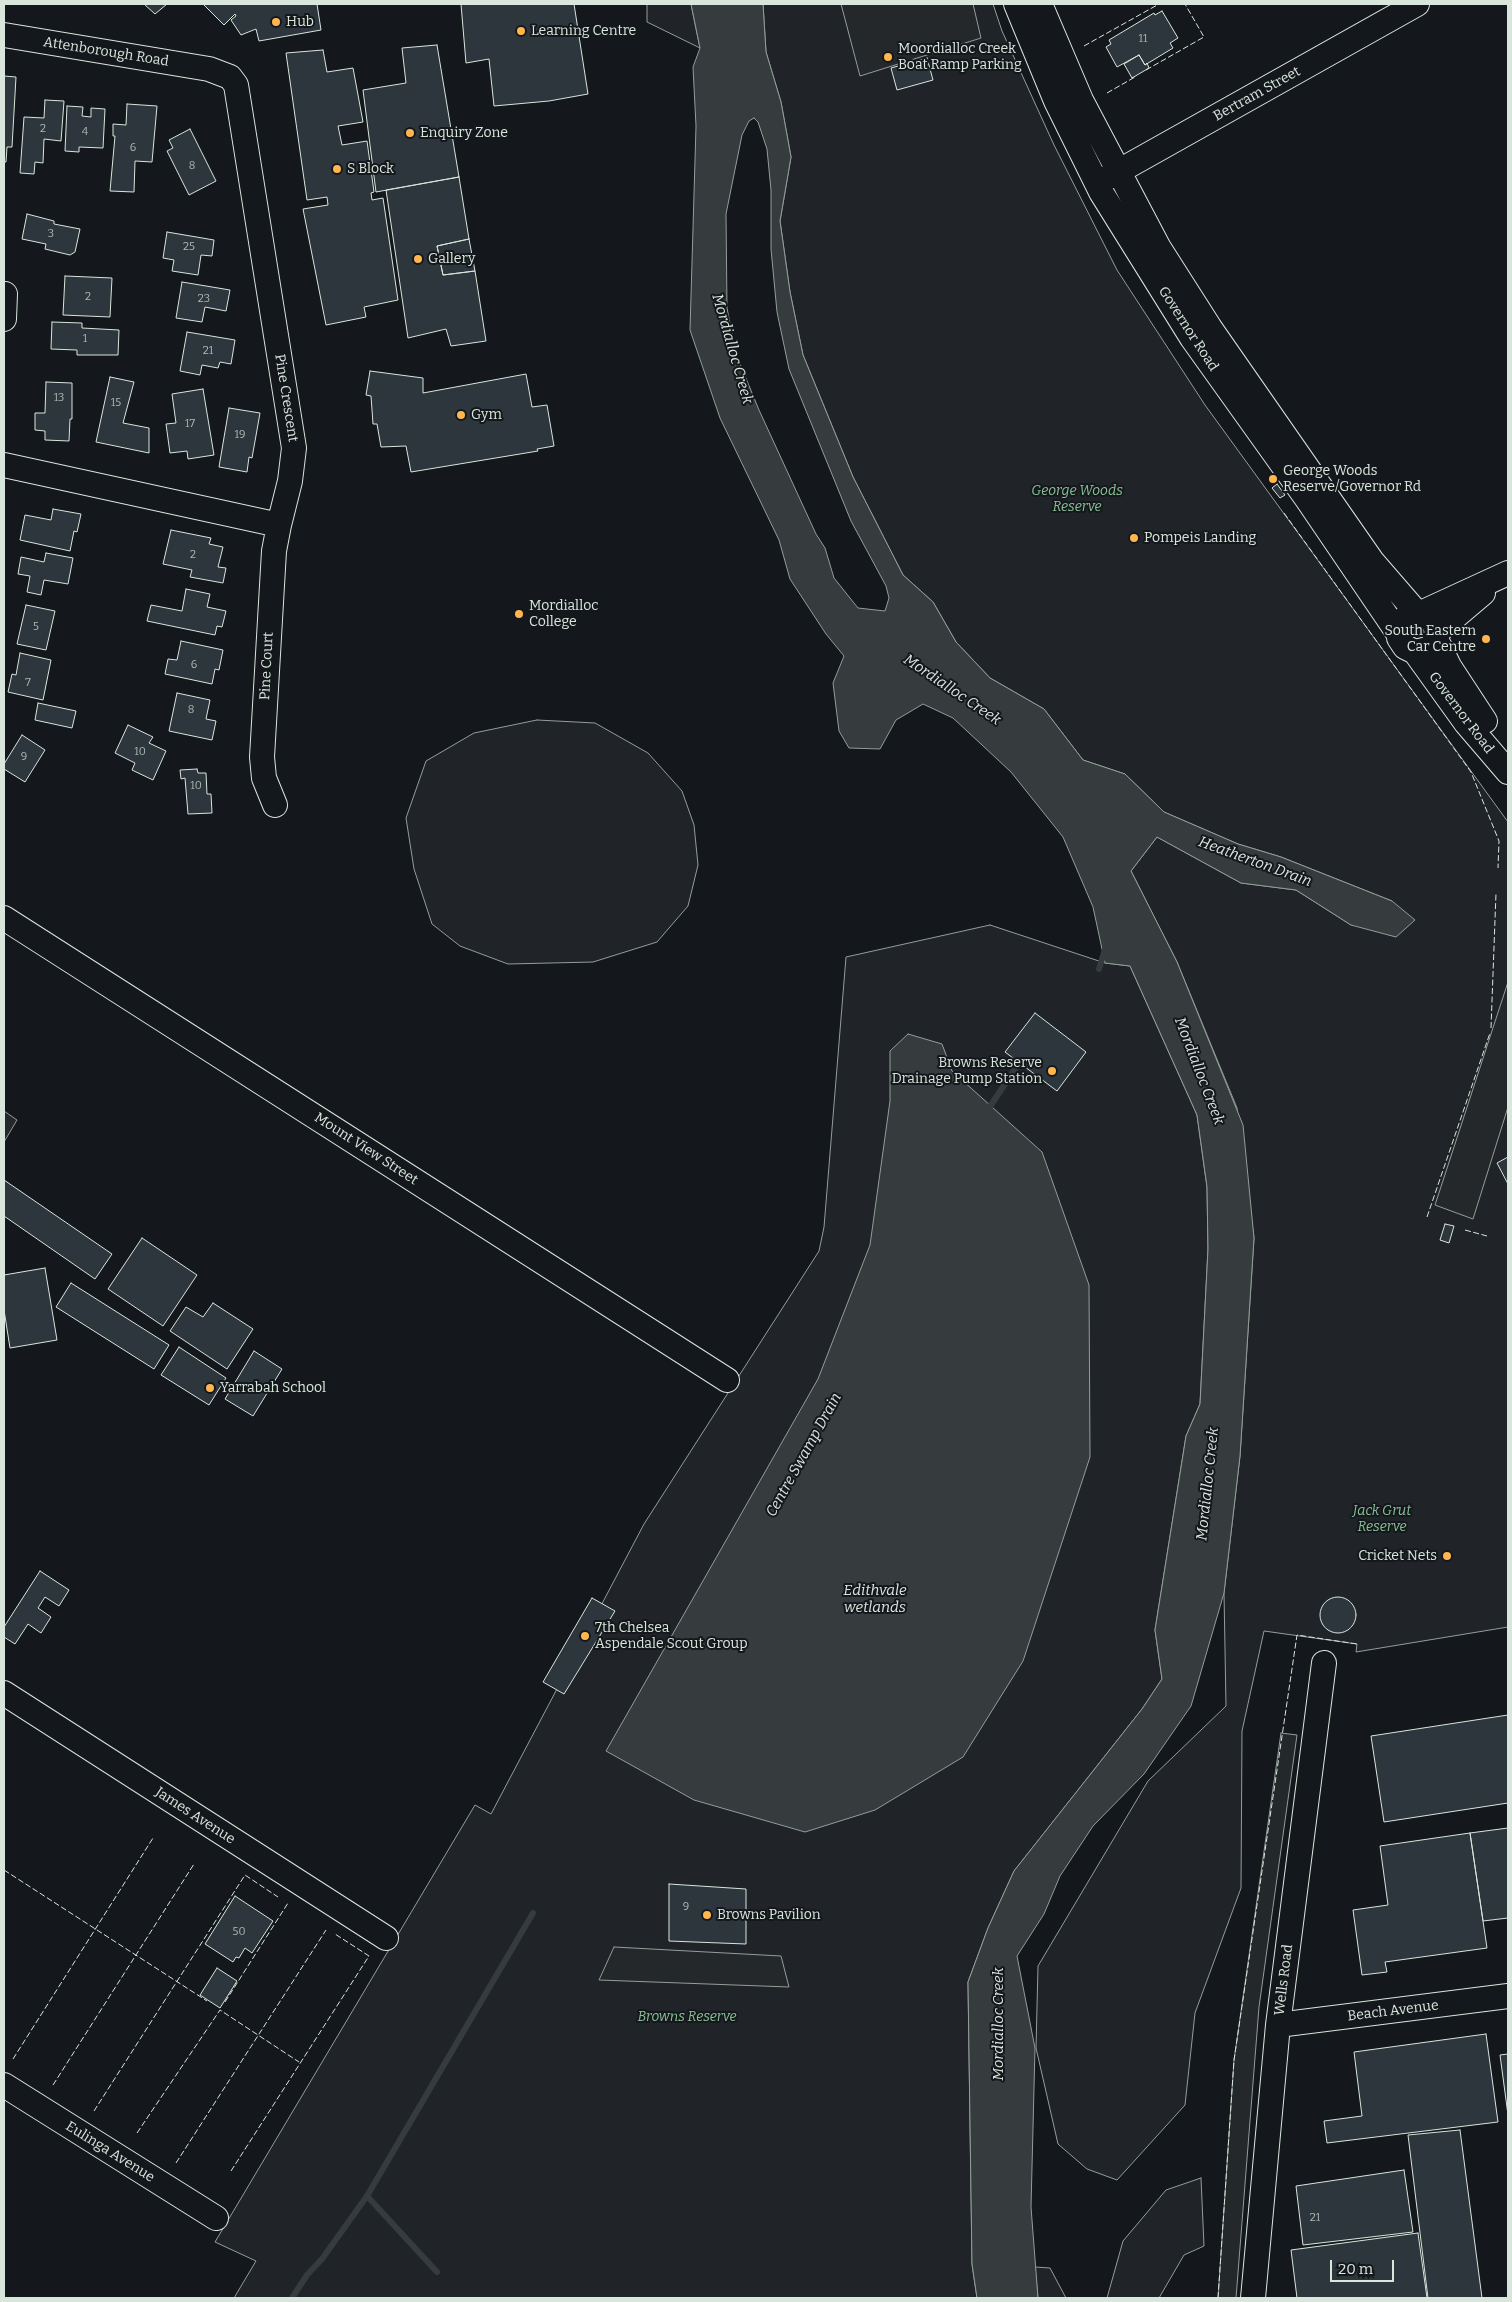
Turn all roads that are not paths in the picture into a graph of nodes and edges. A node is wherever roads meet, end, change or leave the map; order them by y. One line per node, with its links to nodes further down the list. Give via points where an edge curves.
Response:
1 (1016, 4): 7 (street, Governor Road, via 1034,52)
2 (1040, 4): 6 (street, Governor Road, via 1079,96)
3 (1417, 4): 6 (street, Bertram Street)
4 (4, 35): 5 (street, Attenborough Road)
5 (209, 69): 11 (street, Pine Crescent, via 230,77 240,97 294,448)
6 (1119, 172): 7 (street, Bertram Street); 13 (street, Governor Road, via 1160,248 1210,328 1372,561)
7 (1096, 183): 14 (street, Governor Road, via 1192,338)
8 (5, 294): 9 (street)
9 (4, 319)
10 (4, 465): 11 (street)
11 (279, 525): 19 (street, Pine Court, via 274,551 262,757 264,778)
12 (1505, 575): 13 (street); 15 (street)
13 (1419, 613): 14 (street, via 1411,614 1402,621); 15 (street, via 1434,622)
14 (1398, 633): 16 (street, via 1402,643)
15 (1437, 636): 16 (street, via 1428,649); 17 (street, Governor Road, via 1464,691)
16 (1415, 652): 18 (street, Governor Road, via 1466,723)
17 (1508, 758)
18 (1508, 772)
19 (276, 805)
20 (4, 918): 21 (street, Mount View Street)
21 (727, 1380)
22 (1324, 1663): 26 (street, Wells Road)
23 (4, 1693): 24 (street, James Avenue)
24 (386, 1938)
25 (1508, 1996): 26 (street, Beach Avenue)
26 (1278, 2025): 29 (street, Wells Road)
27 (4, 2085): 28 (street, Eulinga Avenue)
28 (216, 2218)
29 (1252, 2298)

